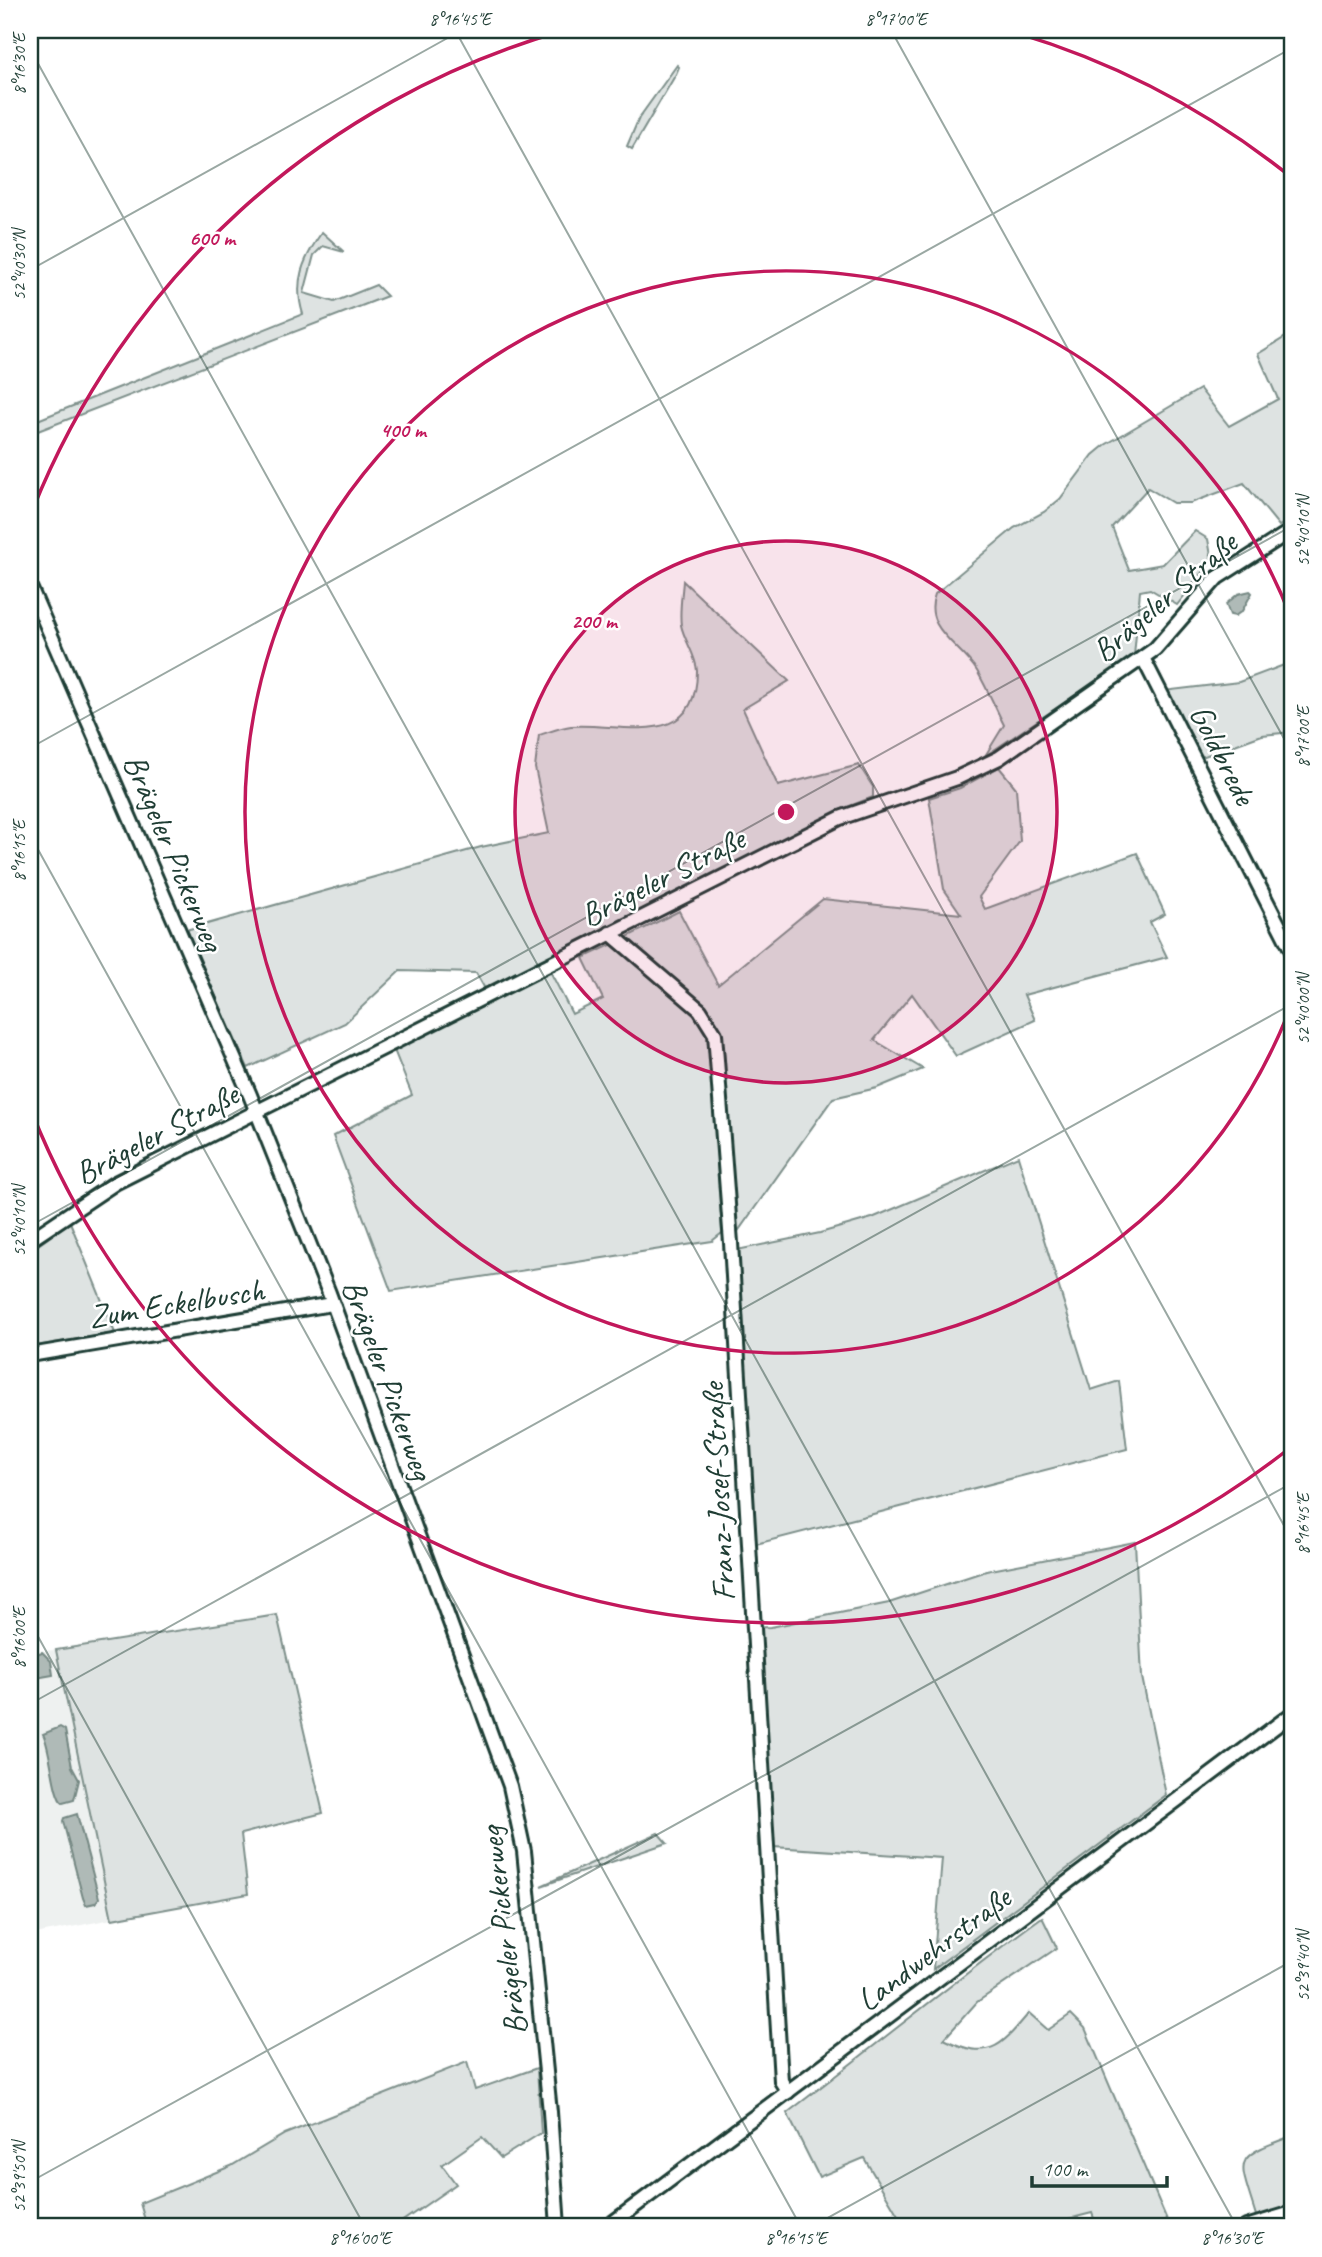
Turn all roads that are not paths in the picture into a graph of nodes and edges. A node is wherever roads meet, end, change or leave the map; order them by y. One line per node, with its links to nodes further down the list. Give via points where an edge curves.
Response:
1 (1292, 530): 3 (street, Brägeler Straße, via 1217,578 1167,639)
2 (30, 587): 6 (street, Brägeler Pickerweg)
3 (1143, 658): 4 (street, Brägeler Straße, via 979,768 840,818); 5 (street, Goldbrede)
4 (610, 933): 6 (street, Brägeler Straße); 11 (street, Franz-Josef-Straße, via 700,1010 715,1034 781,2081)
5 (1292, 951)
6 (256, 1112): 7 (street, Brägeler Straße, via 115,1183); 8 (street, Brägeler Pickerweg)
7 (30, 1241)
8 (332, 1304): 9 (street, Zum Eckelbusch); 13 (street, Brägeler Pickerweg, via 452,1622 520,1824 540,1996)
9 (30, 1354)
10 (1292, 1714): 11 (street, Landwehrstraße)
11 (788, 2092): 14 (street, Landwehrstraße)
12 (1292, 2213): 15 (street)
13 (558, 2227)
14 (607, 2227)
15 (1246, 2227)

